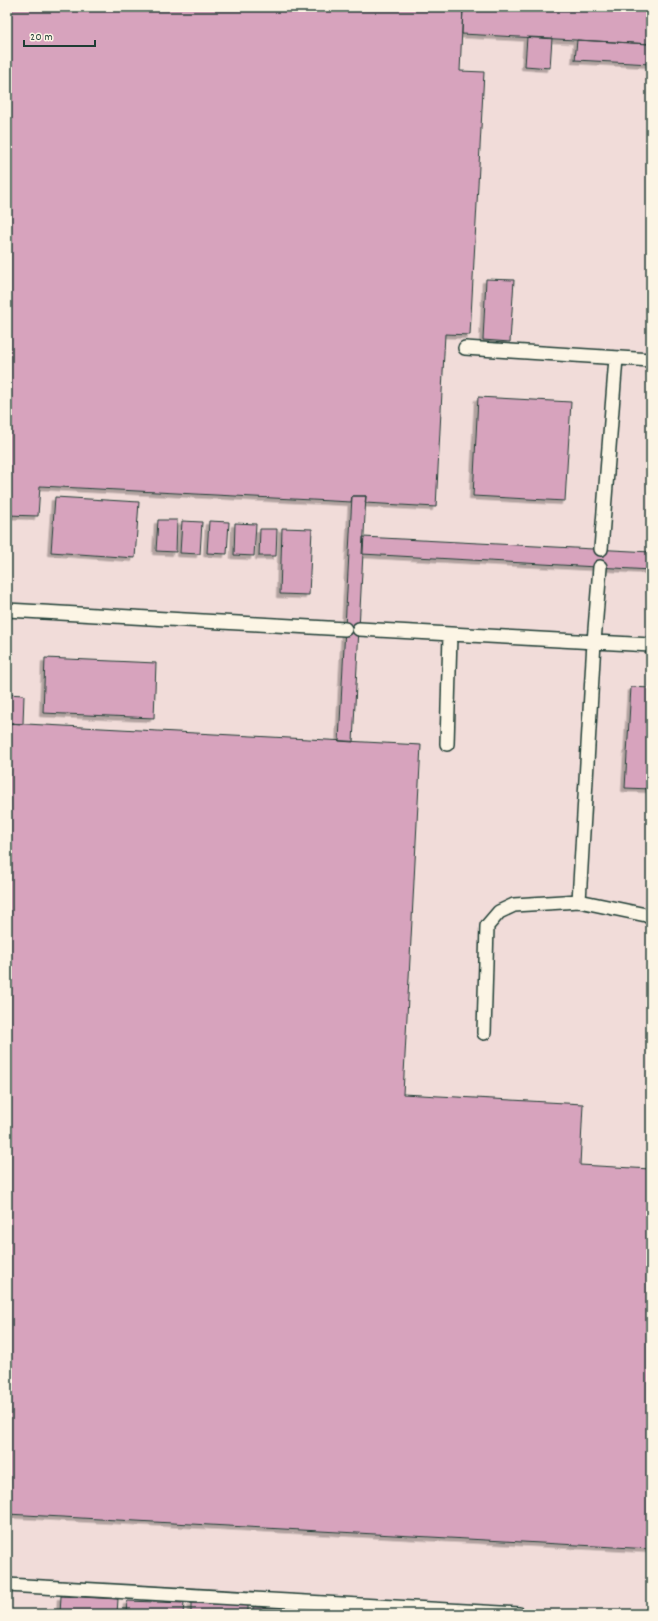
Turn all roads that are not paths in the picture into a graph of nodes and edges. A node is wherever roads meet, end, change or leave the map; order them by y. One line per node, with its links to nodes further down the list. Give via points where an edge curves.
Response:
1 (464, 348): 2 (lane)
2 (616, 358): 3 (lane); 4 (lane)
3 (651, 360)
4 (601, 549)
5 (600, 567): 10 (lane)
6 (7, 610): 7 (lane)
7 (345, 629)
8 (358, 629): 9 (lane)
9 (450, 634): 10 (lane); 12 (lane)
10 (594, 642): 11 (lane); 13 (lane)
11 (651, 645)
12 (447, 744)
13 (579, 901): 14 (lane); 15 (lane, via 514,905 499,912 488,926)
14 (651, 918)
15 (484, 1033)
16 (7, 1585): 17 (lane)
17 (412, 1611): 18 (lane)
18 (519, 1614)

